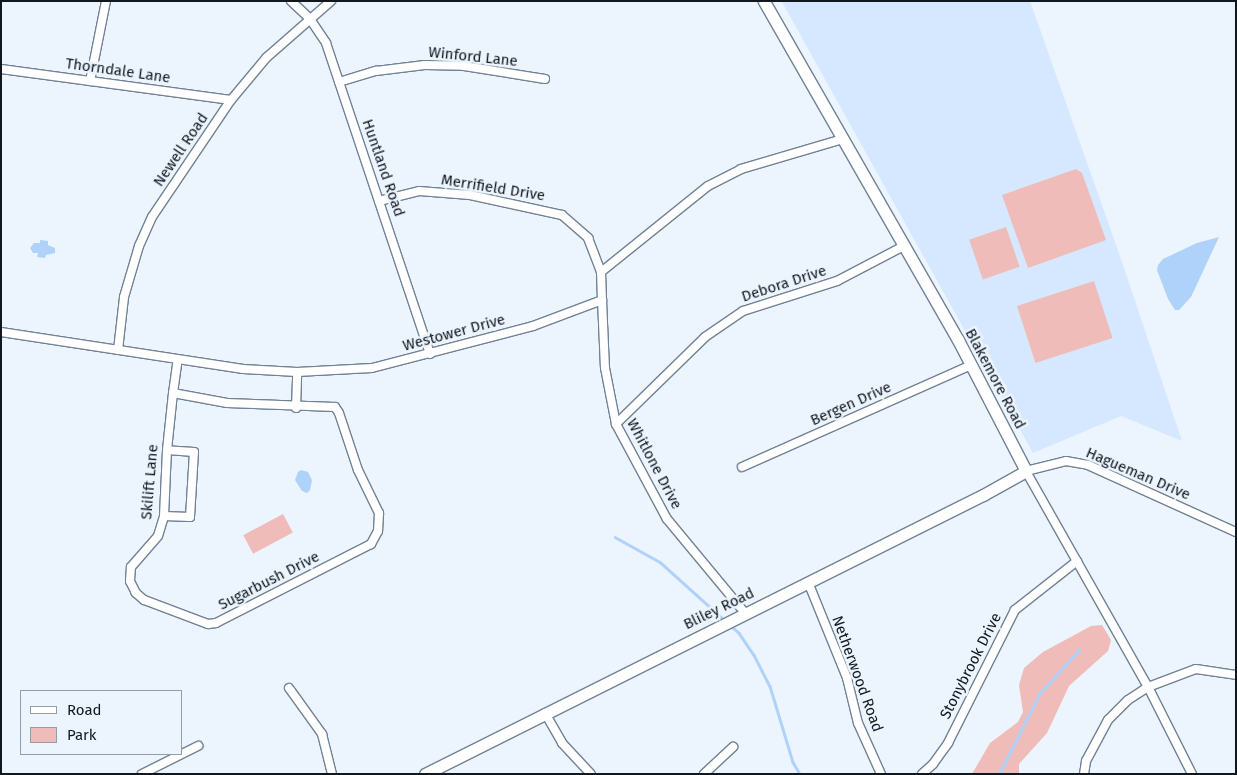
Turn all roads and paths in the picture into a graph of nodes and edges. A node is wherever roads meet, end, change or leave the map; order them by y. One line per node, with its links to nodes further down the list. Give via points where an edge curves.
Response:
1 (106, 1): 8 (street)
2 (291, 1): 5 (street, Huntland Road)
3 (331, 1): 5 (street, Newell Road)
4 (764, 1): 11 (street, Blakemore Road)
5 (310, 19): 9 (street, Huntland Road, via 326,43); 10 (street, Newell Road, via 267,57)
6 (1, 69): 8 (street, Thorndale Lane)
7 (545, 79): 9 (street, Winford Lane, via 464,66 425,65 384,69)
8 (90, 81): 10 (street, Thorndale Lane)
9 (339, 82): 12 (street, Huntland Road)
10 (231, 100): 17 (street, Newell Road, via 145,232 124,297)
11 (843, 139): 13 (street, Blakemore Road); 14 (street, via 728,174 708,186)
12 (380, 201): 14 (street, Merrifield Drive, via 419,191 470,195 562,215 588,238); 18 (street, Huntland Road)
13 (904, 246): 20 (street, Blakemore Road); 24 (street, Debora Drive, via 837,281 743,311 705,337)
14 (601, 272): 15 (street)
15 (602, 300): 18 (street, Westower Drive, via 533,326); 24 (street, Whitlone Drive, via 605,368)
16 (1, 332): 17 (street, Westower Drive)
17 (118, 350): 19 (street, Westower Drive)
18 (430, 354): 21 (street, Westower Drive, via 372,368)
19 (178, 359): 21 (street, Westower Drive, via 243,369); 22 (street, Skilift Lane)
20 (971, 365): 26 (street, Bergen Drive); 27 (street, Blakemore Road)
21 (297, 372): 23 (street)
22 (173, 393): 23 (street, via 227,403); 25 (street, Skilift Lane)
23 (296, 408): 32 (street, Sugarbush Drive, via 335,407 340,413 358,470 378,514 378,531 371,544 216,623 208,624 144,600)
24 (616, 424): 33 (street, Whitlone Drive, via 668,519)
25 (166, 450): 28 (street, Skilift Lane); 28 (street, via 194,452 190,517)
26 (742, 467)
27 (1026, 470): 29 (street, Hagueman Drive, via 1066,462 1088,465); 30 (street, Blakemore Road); 31 (street, Bliley Road, via 983,495)
28 (164, 516): 32 (street, Skilift Lane, via 158,536 131,567 130,581)
29 (1236, 532)
30 (1077, 560): 35 (street, Blakemore Road); 48 (street, Stonybrook Drive, via 1015,610 948,743 934,764)
31 (808, 582): 33 (street, Bliley Road); 47 (street, Netherwood Road, via 847,678 858,723)
32 (136, 593)
33 (745, 613): 37 (street, Bliley Road)
34 (1236, 675): 35 (street, via 1196,669)
35 (1148, 687): 49 (street, via 1128,700 1108,720 1086,761); 50 (street, Blakemore Road)
36 (289, 688): 43 (street, via 322,734)
37 (545, 713): 44 (street, Bliley Road); 45 (street, via 562,743)
38 (198, 746): 40 (street)
39 (733, 747): 46 (street)
40 (182, 754)
41 (180, 755): 42 (street)
42 (142, 774)
43 (332, 774)
44 (425, 774)
45 (591, 774)
46 (704, 774)
47 (881, 774)
48 (922, 774)
49 (1084, 774)
50 (1192, 774)

